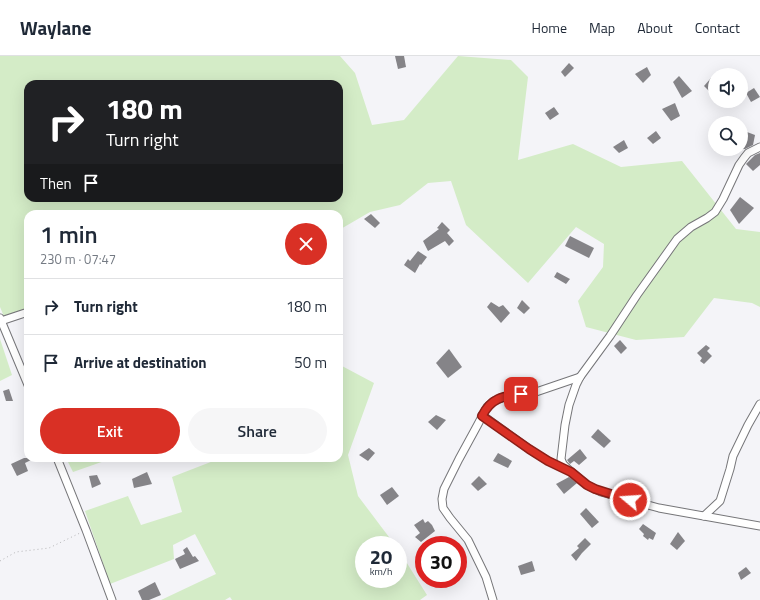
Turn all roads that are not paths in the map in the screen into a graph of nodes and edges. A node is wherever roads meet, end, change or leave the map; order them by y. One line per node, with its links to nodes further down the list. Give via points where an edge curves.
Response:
1 (760, 147): 5 (street, via 748,153 739,165 715,212 677,239)
2 (24, 313): 3 (street)
3 (1, 320): 4 (street)
4 (24, 375)
5 (580, 377): 7 (street, via 536,392 506,396 494,401); 9 (street, via 569,405 561,459)
6 (760, 404): 10 (street, via 733,456 720,501)
7 (482, 416): 9 (street, via 548,461); 13 (street, via 444,489 442,499 443,508 468,540 486,577)
8 (59, 462): 12 (street)
9 (571, 472): 10 (street, via 601,492 659,508)
10 (704, 516): 11 (street)
11 (760, 526)
12 (112, 600)
13 (493, 600)

